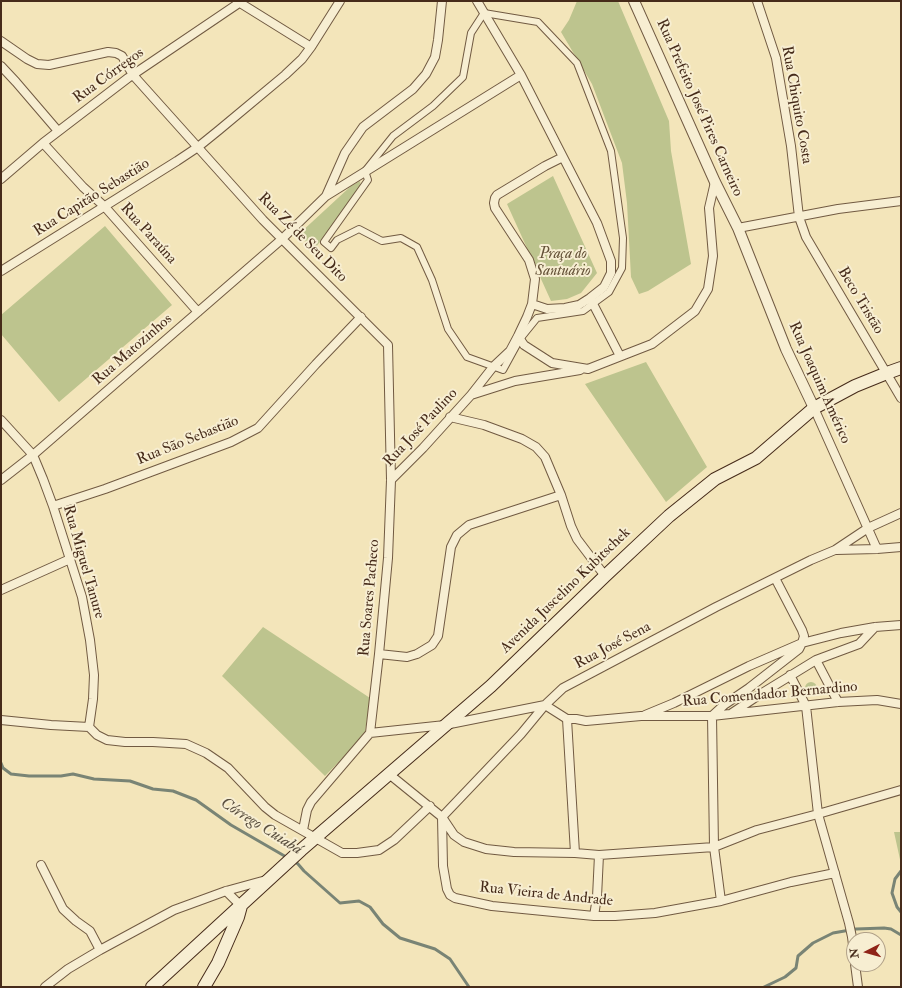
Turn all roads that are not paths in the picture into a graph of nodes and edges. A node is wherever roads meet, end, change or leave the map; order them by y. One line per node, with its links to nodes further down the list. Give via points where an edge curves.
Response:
1 (340, 1): 9 (street, Rua Capitão Sebastião)
2 (442, 1): 20 (street, via 435,57 426,74 413,89 363,127 344,153)
3 (476, 1): 7 (street)
4 (634, 1): 19 (street, Rua Prefeito José Pires Carneiro)
5 (757, 1): 23 (street, Rua Chiquito Costa, via 776,58 791,146)
6 (238, 2): 9 (street); 11 (street, Rua Córregos)
7 (484, 13): 12 (street); 17 (street, via 471,33 463,77 433,106 393,136); 27 (street, via 538,22 577,63 611,151 623,238 622,268 609,292)
8 (1, 41): 11 (street, Rua Zé de Seu Dito, via 37,64 49,65 108,52 116,53 122,56)
9 (311, 47): 15 (street, Rua Capitão Sebastião, via 285,75)
10 (1, 66): 13 (street)
11 (133, 75): 13 (street, Rua Córregos); 15 (street, Rua Zé de Seu Dito)
12 (521, 76): 16 (street); 17 (street)
13 (58, 132): 14 (street, Rua Córregos)
14 (42, 143): 18 (street, Rua Córregos); 22 (street, Rua Paraúna)
15 (198, 147): 22 (street, Rua Capitão Sebastião); 25 (street, Rua Zé de Seu Dito)
16 (563, 156): 27 (street, via 597,222 611,261 611,273 604,287); 28 (street, via 494,198 495,208 529,260 534,279)
17 (365, 171): 20 (street); 34 (street, via 368,180 324,242 331,248 337,240 358,229 382,241 401,238 417,247 432,280 448,329 467,357)
18 (1, 179)
19 (715, 182): 24 (street, Rua Prefeito José Pires Carneiro); 33 (street, via 709,208 713,256 708,289 695,311 652,344)
20 (326, 196): 25 (street, Rua Matozinhos)
21 (901, 201): 23 (street)
22 (105, 207): 26 (street, Rua Capitão Sebastião); 29 (street, Rua Paraúna)
23 (799, 217): 24 (street); 37 (street, Beco Tristão, via 806,238)
24 (738, 228): 40 (street, Rua Joaquim Américo, via 786,349)
25 (282, 239): 29 (street, Rua Matozinhos); 30 (street, Rua Zé de Seu Dito)
26 (1, 271)
27 (592, 301): 28 (street, via 547,309); 31 (street, via 583,311 537,318); 33 (street)
28 (532, 304): 31 (street)
29 (198, 312): 43 (street, Rua Matozinhos)
30 (362, 317): 32 (street, Rua Zé de Seu Dito); 47 (street, Rua São Sebastião, via 258,428 224,445)
31 (519, 337): 34 (street); 36 (street, via 524,345 552,363)
32 (388, 345): 45 (street, Rua Soares Pacheco)
33 (620, 356): 36 (street)
34 (494, 366): 38 (street)
35 (901, 368): 37 (main road, Avenida Juscelino Kubitschek)
36 (588, 369): 38 (street, Rua José Paulino, via 515,381)
37 (887, 372): 39 (street, Beco Tristão); 40 (main road, Avenida Juscelino Kubitschek)
38 (471, 395): 41 (street, Rua José Paulino)
39 (901, 398)
40 (814, 408): 49 (street, Rua Joaquim Américo); 54 (main road, Avenida Juscelino Kubitschek, via 756,458 715,480 669,516)
41 (450, 417): 45 (street, Rua José Paulino); 46 (street, via 484,425 536,447 545,457)
42 (1, 420): 43 (street, Rua Miguel Tanure)
43 (33, 455): 44 (street, Rua Matozinhos); 47 (street, Rua Miguel Tanure)
44 (1, 480)
45 (391, 480): 60 (street, Rua Soares Pacheco, via 388,558)
46 (561, 496): 54 (street, via 577,539); 60 (street, via 469,525 457,535 451,547 438,636 432,645 418,654 406,657)
47 (53, 506): 53 (street, Rua Miguel Tanure)
48 (901, 513): 49 (street)
49 (868, 528): 51 (street, Rua Joaquim Américo); 52 (street)
50 (901, 546): 51 (street)
51 (877, 549): 52 (street)
52 (835, 550): 55 (street, Rua José Sena)
53 (70, 559): 56 (street); 73 (street, Rua Miguel Tanure, via 82,597 91,647 94,675)
54 (605, 576): 72 (main road, Avenida Juscelino Kubitschek, via 491,686)
55 (775, 578): 59 (street, via 802,630); 65 (street, Rua José Sena, via 563,688)
56 (1, 590)
57 (901, 625): 58 (street, Rua Comendador Bernardino)
58 (875, 627): 59 (street, Rua Comendador Bernardino); 61 (street, via 859,644)
59 (802, 643): 68 (street, Rua Comendador Bernardino); 69 (street, via 799,649)
60 (379, 654): 74 (street, Rua Soares Pacheco)
61 (816, 660): 62 (street); 63 (street)
62 (790, 675): 66 (street); 67 (street)
63 (838, 702): 64 (street, Rua Comendador Bernardino, via 877,700); 66 (street, Rua Comendador Bernardino)
64 (901, 704)
65 (545, 705): 70 (street, Rua Comendador Bernardino); 72 (street); 79 (street, Rua José Sena)
66 (806, 706): 67 (street, Rua Comendador Bernardino); 78 (street)
67 (730, 714): 69 (street, Rua Comendador Bernardino)
68 (641, 716): 69 (street, Rua Comendador Bernardino); 70 (street, Rua Comendador Bernardino, via 586,721)
69 (712, 716): 82 (street)
70 (567, 719): 83 (street)
71 (1, 720): 73 (street)
72 (445, 726): 74 (street); 75 (main road, Avenida Juscelino Kubitschek)
73 (89, 727): 80 (street, via 107,740 186,744 206,753 228,768 275,815)
74 (370, 734): 80 (street, via 311,802)
75 (389, 774): 77 (street); 81 (main road, Avenida Juscelino Kubitschek)
76 (901, 790): 78 (street)
77 (430, 806): 79 (street); 81 (street, via 394,840 378,850 342,853)
78 (818, 814): 82 (street, via 757,830); 86 (street)
79 (442, 817): 83 (street, via 454,835 464,842 486,849); 91 (street, Rua Vieira de Andrade, via 443,866 450,895 492,906)
80 (303, 830): 81 (street)
81 (315, 838): 87 (main road, Avenida Juscelino Kubitschek)
82 (714, 847): 84 (street); 89 (street)
83 (575, 853): 84 (street)
84 (599, 855): 91 (street)
85 (41, 864): 93 (street, via 63,909 90,931)
86 (835, 873): 89 (street, Rua Vieira de Andrade); 92 (street)
87 (273, 876): 88 (street); 90 (main road, Avenida Juscelino Kubitschek)
88 (226, 891): 90 (street); 93 (street, via 174,910)
89 (721, 901): 91 (street, Rua Vieira de Andrade, via 655,913)
90 (241, 906): 96 (main road, Avenida Juscelino Kubitschek); 97 (main road, via 218,963)
91 (594, 916)
92 (851, 932)
93 (100, 950): 95 (street, via 68,969)
94 (856, 972): 98 (street)
95 (45, 987)
96 (152, 987)
97 (204, 987)
98 (858, 987)

